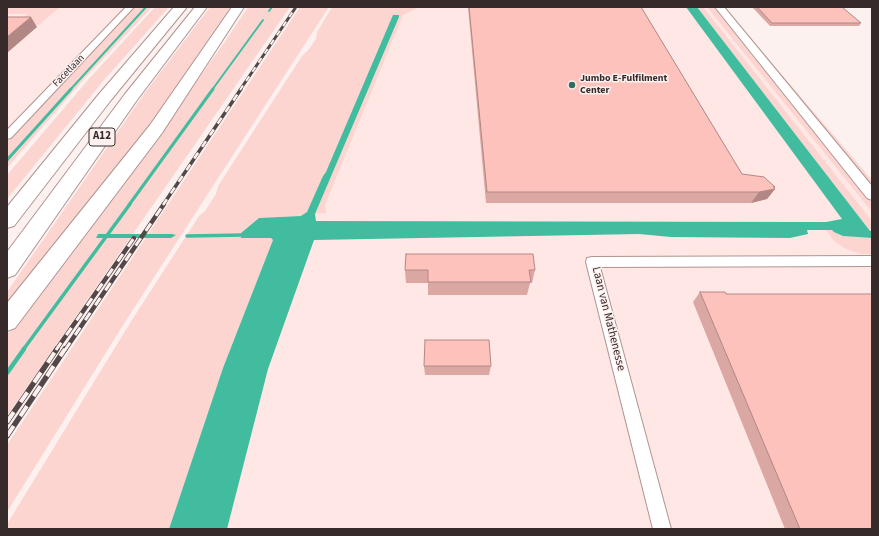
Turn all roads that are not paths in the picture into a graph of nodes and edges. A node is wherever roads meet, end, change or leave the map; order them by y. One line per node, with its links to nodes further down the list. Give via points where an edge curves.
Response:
1 (130, 7): 7 (street, Facetlaan)
2 (181, 7): 10 (highway, A12, via 105,97)
3 (201, 7): 12 (highway, A12, via 131,97)
4 (238, 7): 13 (highway, via 151,135)
5 (719, 7): 9 (street)
6 (726, 7): 8 (street)
7 (7, 136)
8 (872, 178)
9 (872, 194)
10 (7, 221)
11 (872, 261): 14 (street, Laan van Mathenesse, via 592,262)
12 (7, 269)
13 (7, 321)
14 (662, 529)

